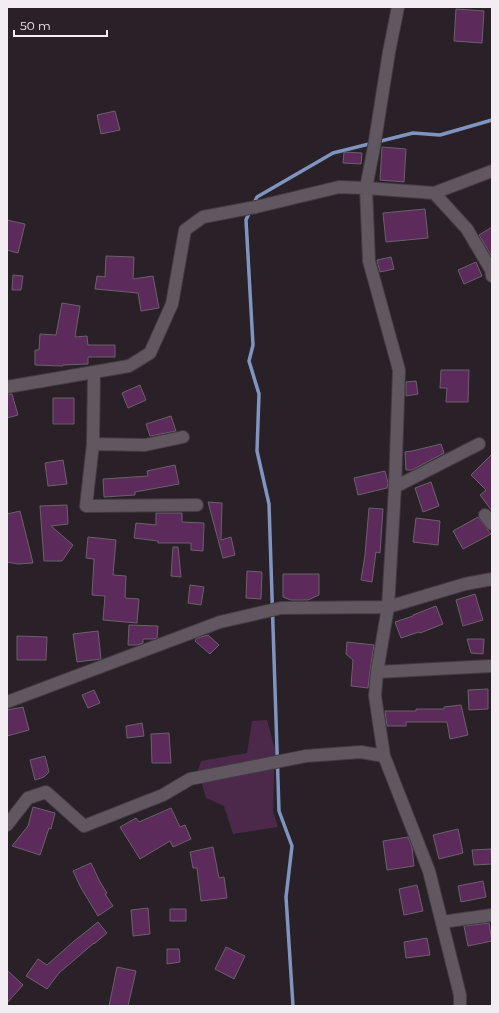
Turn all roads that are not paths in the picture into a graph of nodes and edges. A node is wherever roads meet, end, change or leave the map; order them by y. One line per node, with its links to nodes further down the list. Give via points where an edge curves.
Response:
1 (398, 7): 3 (street)
2 (492, 171): 4 (street)
3 (366, 188): 4 (street); 6 (street, via 339,187 204,217 185,230 172,304 150,352 129,366); 11 (street, via 369,261 399,370)
4 (434, 193): 5 (street, via 467,229)
5 (492, 276)
6 (94, 372): 7 (street); 9 (street)
7 (7, 387)
8 (183, 437): 9 (street, via 145,445)
9 (93, 444): 12 (street, via 86,506)
10 (479, 444): 11 (street)
11 (395, 487): 14 (street)
12 (197, 505)
13 (492, 579): 14 (street)
14 (388, 606): 16 (street); 17 (street, via 281,608 220,622)
15 (492, 666): 16 (street)
16 (377, 672): 18 (street, via 375,696)
17 (7, 702)
18 (384, 756): 19 (street, via 361,752 306,756 190,779 163,795 84,826 46,792 28,798); 21 (street, via 429,871)
19 (7, 825)
20 (492, 916): 21 (street)
21 (442, 922): 22 (street, via 460,995)
22 (460, 1006)

